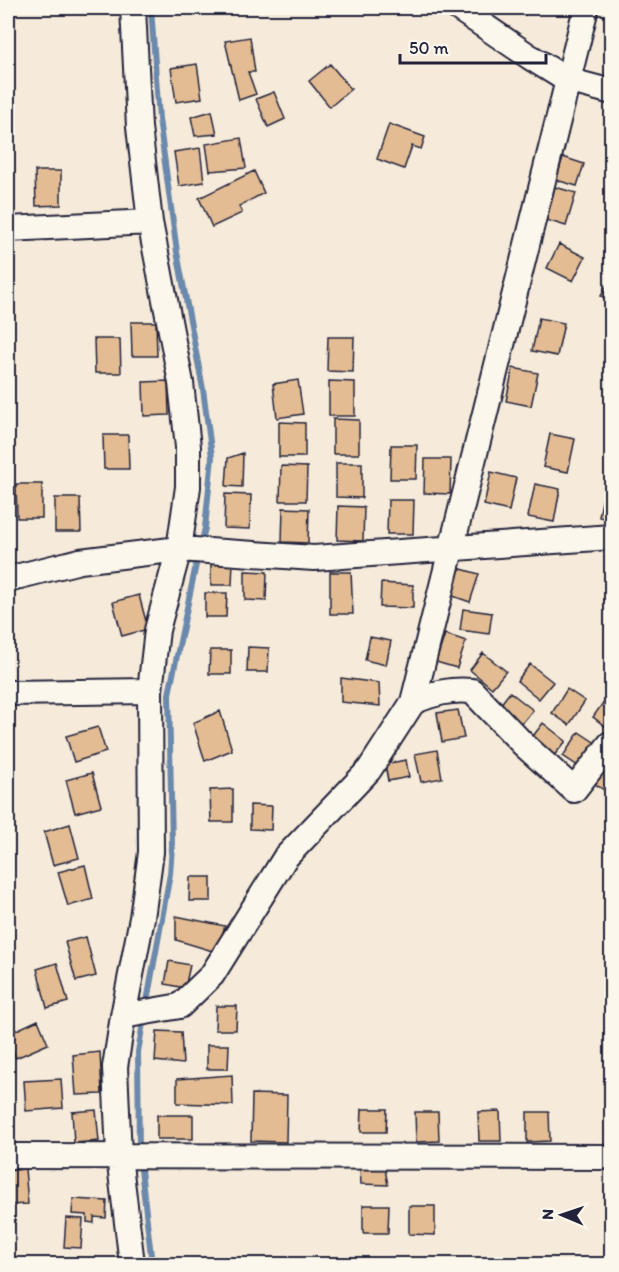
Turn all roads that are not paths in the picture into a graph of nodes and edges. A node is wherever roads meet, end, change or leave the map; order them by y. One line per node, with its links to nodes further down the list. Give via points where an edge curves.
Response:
1 (133, 8): 6 (street, via 139,126)
2 (458, 8): 4 (street)
3 (586, 8): 4 (street)
4 (567, 80): 5 (street); 10 (street)
5 (612, 92)
6 (150, 222): 7 (street); 9 (street, via 185,411 188,487)
7 (8, 229)
8 (612, 537): 10 (street)
9 (179, 549): 10 (street, via 314,558); 11 (street, via 80,561); 12 (street, via 158,630)
10 (450, 549): 14 (street)
11 (8, 579)
12 (150, 691): 13 (street); 16 (street, via 151,852)
13 (8, 693)
14 (413, 702): 15 (street, via 439,691 472,691 574,790); 16 (street, via 369,770 285,858 212,975 180,1006)
15 (610, 744)
16 (123, 1016): 18 (street, via 115,1067)
17 (8, 1156): 18 (street)
18 (119, 1156): 19 (street); 20 (street)
19 (612, 1157)
20 (132, 1264)

